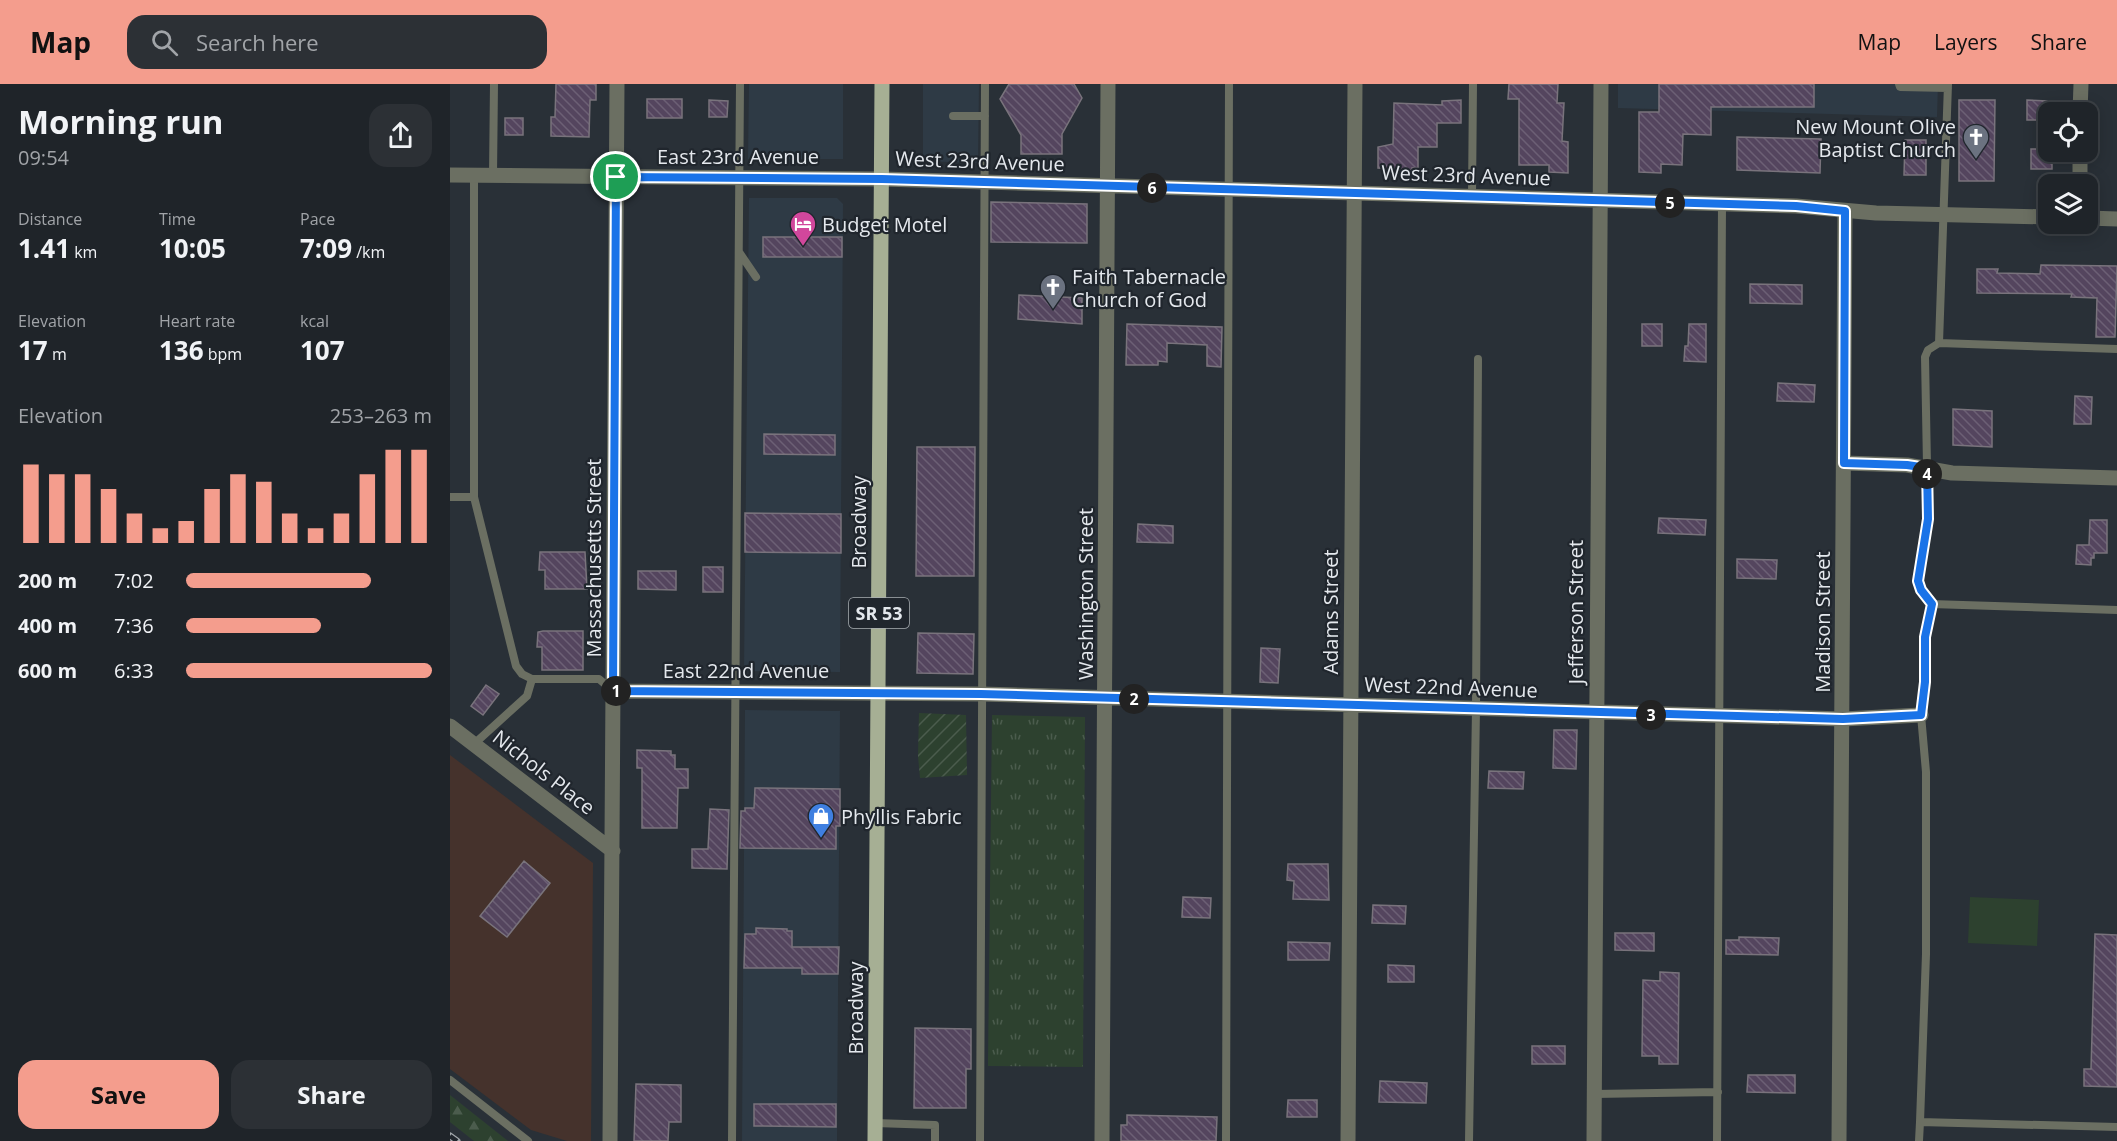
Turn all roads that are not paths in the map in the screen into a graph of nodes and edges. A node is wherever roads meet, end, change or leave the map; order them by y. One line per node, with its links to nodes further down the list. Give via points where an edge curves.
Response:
1 (494, 84): 19 (lane)
2 (617, 84): 20 (street, Massachusetts Street)
3 (740, 84): 21 (lane)
4 (882, 84): 22 (main road, Broadway / SR 53)
5 (985, 84): 16 (lane)
6 (1108, 84): 24 (street, Washington Street)
7 (1229, 84): 25 (lane)
8 (1355, 84): 26 (street, Adams Street)
9 (1473, 84): 27 (lane)
10 (1601, 84): 28 (street, Jefferson Street)
11 (1899, 84): 13 (lane)
12 (2080, 84): 14 (street)
13 (1948, 86): 31 (lane)
14 (2080, 102)
15 (953, 116): 16 (lane)
16 (985, 116): 23 (lane)
17 (450, 175): 18 (street, East 23rd Avenue)
18 (474, 175): 19 (street, East 23rd Avenue); 44 (lane)
19 (494, 175): 20 (street, East 23rd Avenue)
20 (616, 177): 21 (street, East 23rd Avenue); 48 (street, Massachusetts Street)
21 (739, 177): 22 (street, East 23rd Avenue); 35 (lane)
22 (882, 179): 23 (street, West 23rd Avenue); 50 (main road, Broadway / SR 53)
23 (984, 183): 24 (street, West 23rd Avenue); 51 (lane)
24 (1107, 187): 25 (street, West 23rd Avenue); 52 (street, Washington Street)
25 (1227, 189): 26 (street, West 23rd Avenue); 53 (lane)
26 (1354, 193): 27 (street, West 23rd Avenue); 54 (street, Adams Street)
27 (1472, 196): 28 (street, West 23rd Avenue)
28 (1600, 200): 29 (street, West 23rd Avenue); 56 (street, Jefferson Street)
29 (1722, 204): 30 (street, West 23rd Avenue); 58 (lane)
30 (1845, 211): 31 (street, West 23rd Avenue); 40 (street, Madison Street)
31 (1943, 215): 32 (street, West 23rd Avenue); 37 (lane)
32 (2038, 217)
33 (2098, 218): 34 (street)
34 (2117, 219)
35 (738, 251): 36 (lane); 49 (lane)
36 (756, 276)
37 (1939, 343): 38 (lane); 41 (lane, via 1925,357)
38 (2117, 349)
39 (1478, 360): 55 (lane)
40 (1844, 463): 41 (street); 59 (street, Madison Street)
41 (1927, 468): 42 (street, via 1952,473); 45 (lane, via 1928,519 1918,581)
42 (2117, 478)
43 (450, 497): 44 (lane)
44 (474, 497): 47 (lane, via 516,666)
45 (1932, 604): 46 (lane); 57 (lane, via 1925,637)
46 (2117, 610)
47 (532, 679): 48 (lane, via 599,679); 61 (lane, via 527,696)
48 (613, 691): 49 (street, East 22nd Avenue); 62 (street, Massachusetts Street)
49 (736, 691): 50 (street, East 22nd Avenue); 71 (lane)
50 (878, 692): 51 (street, West 22nd Avenue); 67 (main road, Broadway / SR 53)
51 (981, 694): 52 (street, West 22nd Avenue); 74 (lane)
52 (1105, 698): 53 (street, West 22nd Avenue); 75 (street, Washington Street)
53 (1228, 702): 54 (street, West 22nd Avenue); 76 (lane)
54 (1350, 704): 55 (street, West 22nd Avenue); 77 (street, Adams Street)
55 (1476, 709): 56 (street, West 22nd Avenue); 78 (lane)
56 (1596, 713): 58 (street, West 22nd Avenue); 65 (street, Jefferson Street)
57 (1921, 715): 59 (street, West 22nd Avenue); 66 (lane, via 1926,772 1926,954)
58 (1719, 716): 59 (street, West 22nd Avenue); 64 (lane)
59 (1843, 719): 81 (street, Madison Street)
60 (450, 726): 61 (street, Nichols Place)
61 (474, 744): 62 (street, Nichols Place)
62 (613, 851): 70 (street, Massachusetts Street)
63 (450, 1080): 69 (lane)
64 (1718, 1092): 65 (lane); 80 (lane)
65 (1594, 1094): 79 (street, Jefferson Street)
66 (1920, 1122): 68 (lane); 82 (lane)
67 (875, 1123): 72 (main road, Broadway / SR 53); 73 (lane, via 935,1125)
68 (2117, 1127)
69 (528, 1141)
70 (610, 1141)
71 (732, 1141)
72 (875, 1141)
73 (935, 1141)
74 (980, 1141)
75 (1102, 1141)
76 (1226, 1141)
77 (1348, 1141)
78 (1469, 1141)
79 (1594, 1141)
80 (1718, 1141)
81 (1839, 1141)
82 (1919, 1141)

